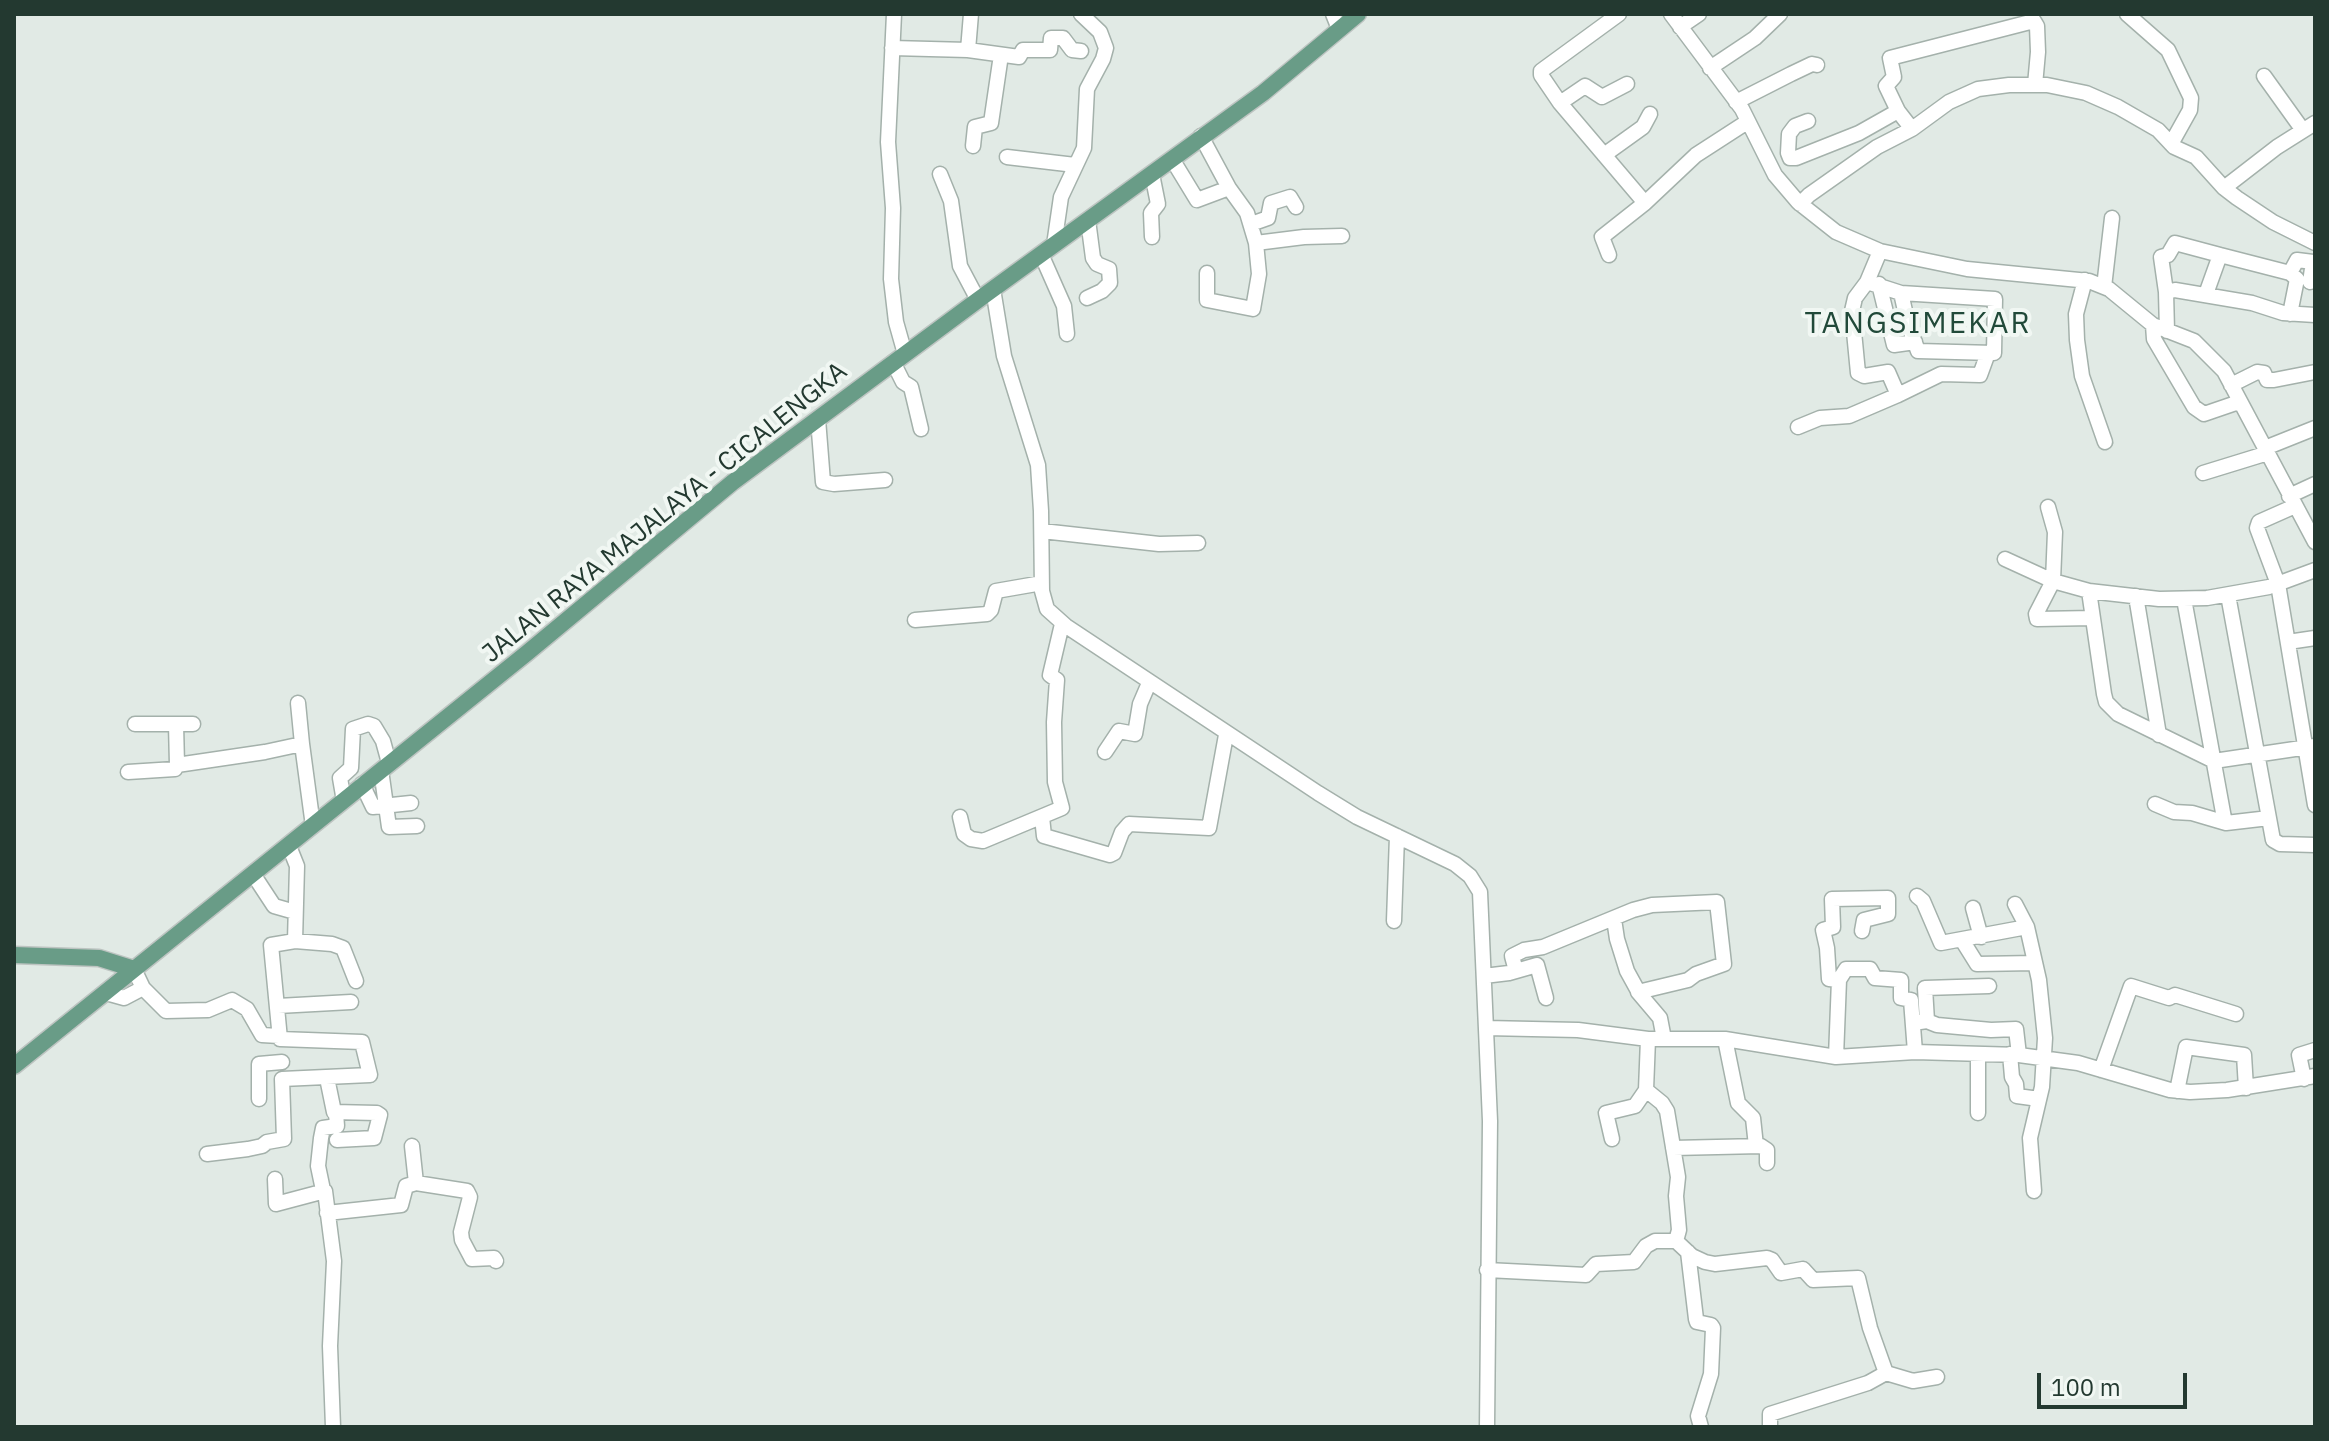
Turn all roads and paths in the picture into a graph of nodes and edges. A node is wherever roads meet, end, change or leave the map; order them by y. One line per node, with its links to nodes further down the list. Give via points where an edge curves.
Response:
1 (894, 14): 12 (street)
2 (971, 14): 13 (street)
3 (1081, 14): 37 (street, via 1100,32 1106,48 1087,89 1084,148)
4 (1358, 14): 10 (main road, JALAN RAYA MAJALAYA - CICALENGKA)
5 (1619, 14): 22 (street, via 1541,71)
6 (1671, 14): 11 (street)
7 (1699, 14): 11 (street)
8 (1780, 14): 17 (street)
9 (2127, 14): 30 (street, via 2168,50 2191,98)
10 (1336, 21): 29 (main road, JALAN RAYA MAJALAYA - CICALENGKA, via 1263,93)
11 (1680, 27): 17 (street)
12 (892, 48): 13 (street); 74 (street, via 891,279)
13 (968, 50): 15 (street)
14 (1081, 51): 15 (street, via 1067,46 1064,38 1051,38 1050,50)
15 (1001, 55): 31 (street, via 991,125 975,127)
16 (1817, 65): 21 (street)
17 (1710, 68): 21 (street)
18 (2264, 76): 27 (street)
19 (1627, 84): 22 (street, via 1602,97 1585,86)
20 (2035, 85): 23 (street, via 2037,26 2032,21 1890,58 1894,77 1886,86); 28 (street, via 1978,89); 30 (street, via 2107,102 2158,130)
21 (1736, 102): 26 (street)
22 (1560, 103): 33 (street)
23 (1898, 111): 28 (street); 32 (street, via 1822,148 1794,158)
24 (1650, 114): 33 (street, via 1643,127)
25 (1808, 121): 32 (street, via 1790,132)
26 (1747, 122): 36 (street); 42 (street, via 1696,155)
27 (2309, 126): 41 (street)
28 (1912, 129): 43 (street, via 1877,147)
29 (1201, 136): 35 (main road, JALAN RAYA MAJALAYA - CICALENGKA); 40 (street)
30 (2171, 144): 41 (street, via 2196,157)
31 (973, 146)
32 (1788, 153): 36 (street)
33 (1604, 155): 42 (street)
34 (1007, 157): 37 (street)
35 (1172, 159): 39 (main road, JALAN RAYA MAJALAYA - CICALENGKA); 40 (street, via 1197,200)
36 (1767, 160): 43 (street)
37 (1075, 165): 50 (street, via 1061,197)
38 (940, 174): 67 (street, via 951,201 960,266)
39 (1152, 174): 46 (main road, JALAN RAYA MAJALAYA - CICALENGKA); 49 (street, via 1158,204 1151,211)
40 (1229, 188): 47 (street)
41 (2224, 188): 52 (street)
42 (1645, 203): 54 (street, via 1602,237)
43 (1800, 204): 53 (street, via 1836,232)
44 (1296, 207): 47 (street, via 1290,197 1271,203 1268,218)
45 (2112, 218): 61 (street)
46 (1088, 220): 50 (main road, JALAN RAYA MAJALAYA - CICALENGKA); 66 (street, via 1093,258 1109,269 1110,283)
47 (1251, 224): 51 (street)
48 (1342, 236): 51 (street)
49 (1152, 237)
50 (1058, 242): 62 (main road, JALAN RAYA MAJALAYA - CICALENGKA); 71 (street)
51 (1256, 243): 56 (street, via 1259,274 1253,309 1207,300)
52 (2315, 243)
53 (1880, 251): 58 (street, via 1988,272); 60 (street)
54 (1609, 255)
55 (2220, 255): 57 (street); 63 (street, via 2175,243 2161,257); 65 (street)
56 (1207, 273)
57 (2290, 273): 59 (street, via 2297,260 2313,262); 68 (street, via 2298,281)
58 (2085, 280): 61 (street); 83 (street, via 2076,314 2077,340 2082,376)
59 (2310, 282)
60 (1873, 283): 64 (street); 72 (street, via 1894,345); 77 (street, via 1855,298 1852,311 1858,373 1888,372)
61 (2104, 287): 70 (street)
62 (993, 289): 67 (main road, JALAN RAYA MAJALAYA - CICALENGKA); 90 (street, via 1004,356 1038,465)
63 (2166, 292): 65 (street); 70 (street)
64 (1901, 293): 72 (street); 73 (street, via 1995,299 1994,352)
65 (2206, 294): 68 (street)
66 (1087, 298)
67 (978, 300): 74 (main road, JALAN RAYA MAJALAYA - CICALENGKA)
68 (2290, 314): 69 (street)
69 (2315, 315)
70 (2160, 328): 76 (street, via 2194,341); 78 (street, via 2154,339 2194,407 2204,414)
71 (1067, 334)
72 (1915, 342): 73 (street, via 1919,352)
73 (1988, 353): 77 (street, via 1980,375 1941,374)
74 (899, 358): 79 (main road, JALAN RAYA MAJALAYA - CICALENGKA); 82 (street)
75 (2315, 372): 76 (street, via 2274,380 2257,372)
76 (2231, 385): 78 (street)
77 (1898, 395): 80 (street, via 1849,416 1820,418)
78 (2239, 402): 84 (street)
79 (818, 419): 86 (street, via 823,482); 120 (main road, JALAN RAYA MAJALAYA - CICALENGKA, via 733,482)
80 (1798, 427)
81 (2315, 428): 84 (street)
82 (921, 429)
83 (2105, 442)
84 (2267, 451): 85 (street); 89 (street)
85 (2203, 473)
86 (885, 480)
87 (2315, 484): 89 (street)
88 (2048, 507): 95 (street, via 2055,532)
89 (2300, 509): 91 (street); 97 (street, via 2257,526)
90 (1042, 531): 92 (street); 96 (street)
91 (2315, 542)
92 (1198, 543)
93 (2005, 559): 95 (street)
94 (2315, 570): 97 (street)
95 (2053, 581): 98 (street); 102 (street, via 2037,619)
96 (1042, 583): 103 (street, via 996,591 987,614); 104 (street, via 1047,609)
97 (2278, 584): 99 (street); 106 (street)
98 (2089, 591): 100 (street); 102 (street)
99 (2228, 595): 101 (street); 117 (street)
100 (2136, 596): 101 (street); 113 (street)
101 (2184, 599): 118 (street)
102 (2093, 618): 113 (street, via 2106,702)
103 (915, 620)
104 (1062, 624): 107 (street); 129 (street, via 1050,675 1057,680 1055,782 1062,808)
105 (2315, 638): 106 (street)
106 (2288, 642): 115 (street)
107 (1149, 683): 112 (street); 116 (street, via 1135,734 1119,731)
108 (298, 703): 114 (street)
109 (135, 724): 110 (street)
110 (176, 724): 111 (street); 119 (street)
111 (193, 724)
112 (1226, 735): 129 (street, via 1209,828 1129,824 1110,855 1044,836); 134 (street)
113 (2159, 735): 118 (street)
114 (302, 744): 119 (street); 132 (street)
115 (2310, 747): 117 (street); 126 (street)
116 (1105, 752)
117 (2258, 755): 118 (street); 131 (street)
118 (2214, 761): 130 (street)
119 (177, 765): 121 (street)
120 (385, 767): 122 (main road, JALAN RAYA MAJALAYA - CICALENGKA); 123 (street, via 383,741 374,726 353,729 351,768 340,778); 127 (street)
121 (128, 772)
122 (362, 784): 123 (main road, JALAN RAYA MAJALAYA - CICALENGKA); 127 (street, via 373,807)
123 (344, 801): 132 (main road, JALAN RAYA MAJALAYA - CICALENGKA)
124 (411, 803): 127 (street)
125 (2155, 804): 131 (street, via 2226,823)
126 (2315, 805)
127 (387, 806): 133 (street, via 389,827)
128 (960, 817): 129 (street, via 964,834 983,841)
129 (1042, 817)
130 (2224, 818)
131 (2269, 818): 135 (street, via 2277,843)
132 (313, 826): 136 (main road, JALAN RAYA MAJALAYA - CICALENGKA)
133 (417, 826)
134 (1397, 836): 143 (street); 153 (street, via 1455,864 1477,884)
135 (2315, 845)
136 (289, 846): 137 (main road, JALAN RAYA MAJALAYA - CICALENGKA); 141 (street, via 297,862)
137 (253, 874): 141 (street, via 274,906); 151 (main road, JALAN RAYA MAJALAYA - CICALENGKA)
138 (1917, 896): 147 (street, via 1940,943)
139 (2015, 904): 144 (street)
140 (1973, 908): 146 (street)
141 (295, 912): 148 (street)
142 (1614, 919): 152 (street, via 1512,956); 158 (street, via 1627,971); 158 (street, via 1652,905 1717,903 1724,964 1688,980)
143 (1394, 921)
144 (2027, 927): 146 (street); 150 (street)
145 (1862, 931): 154 (street, via 1864,920 1888,914 1888,898 1832,899 1833,927 1823,930 1829,979)
146 (1981, 937): 147 (street)
147 (1962, 940): 150 (street, via 1977,964)
148 (295, 941): 155 (street, via 343,948); 162 (street, via 271,945)
149 (14, 955): 151 (main road, via 109,959)
150 (2035, 963): 176 (street)
151 (134, 969): 157 (street); 159 (main road, JALAN RAYA MAJALAYA - CICALENGKA)
152 (1516, 971): 153 (street); 160 (street, via 1537,965)
153 (1484, 976): 166 (street)
154 (1839, 980): 165 (street, via 1846,969 1870,969 1876,978 1901,980 1901,998 1911,1000); 175 (street)
155 (356, 981)
156 (1989, 986): 164 (street, via 1925,988)
157 (143, 988): 159 (street, via 124,998); 167 (street, via 162,1008 208,1010 232,1000 247,1009 262,1035)
158 (1638, 991): 169 (street, via 1660,1018)
159 (106, 993): 178 (main road, JALAN RAYA MAJALAYA - CICALENGKA)
160 (1546, 998)
161 (351, 1002): 162 (street)
162 (278, 1006): 167 (street)
163 (2236, 1014): 179 (street, via 2131,986)
164 (1927, 1021): 165 (street); 174 (street, via 2016,1029)
165 (1911, 1022): 172 (street)
166 (1486, 1028): 168 (street, via 1578,1030); 205 (street)
167 (280, 1038): 177 (street); 181 (street, via 362,1042 370,1075)
168 (1648, 1039): 169 (street); 184 (street)
169 (1664, 1039): 170 (street)
170 (1725, 1039): 175 (street); 193 (street, via 1738,1103 1753,1118)
171 (2315, 1050): 180 (street, via 2299,1055)
172 (1915, 1052): 173 (street); 175 (street)
173 (1978, 1054): 174 (street); 189 (street)
174 (2015, 1054): 176 (street); 187 (street, via 2012,1077 2017,1096)
175 (1836, 1057)
176 (2043, 1057): 179 (street); 187 (street)
177 (282, 1062): 182 (street); 186 (street, via 259,1064)
178 (14, 1066)
179 (2101, 1070): 185 (street)
180 (2310, 1077): 183 (street)
181 (327, 1078): 182 (street); 188 (street)
182 (282, 1079): 195 (street, via 284,1139)
183 (2246, 1088): 185 (street); 185 (street, via 2244,1055 2186,1047)
184 (1646, 1090): 190 (street, via 1635,1106 1606,1113); 194 (street, via 1665,1106)
185 (2177, 1091)
186 (259, 1099)
187 (2039, 1099): 200 (street, via 2029,1149)
188 (336, 1113): 191 (street, via 380,1115 374,1138); 199 (street, via 337,1126 323,1128 321,1138 318,1166)
189 (1978, 1113)
190 (1612, 1139)
191 (337, 1140)
192 (412, 1146): 198 (street)
193 (1756, 1146): 194 (street); 196 (street, via 1766,1148)
194 (1673, 1148): 202 (street)
195 (207, 1154)
196 (1767, 1163)
197 (275, 1179): 199 (street, via 276,1204)
198 (416, 1183): 201 (street, via 406,1186 401,1205); 204 (street, via 469,1193 462,1240 472,1259)
199 (323, 1190): 201 (street)
200 (2034, 1191)
201 (327, 1213): 208 (street, via 334,1261)
202 (1676, 1241): 203 (street); 205 (street, via 1655,1241 1634,1262 1596,1264 1586,1275)
203 (1688, 1252): 206 (street, via 1715,1264 1770,1258 1781,1273 1803,1269 1813,1280 1857,1277); 210 (street, via 1696,1319 1713,1328 1711,1374 1698,1416)
204 (496, 1261)
205 (1487, 1270): 209 (street)
206 (1886, 1373): 207 (street, via 1913,1381); 211 (street, via 1770,1414)
207 (1937, 1377)
208 (333, 1427)
209 (1487, 1427)
210 (1701, 1427)
211 (1770, 1427)

